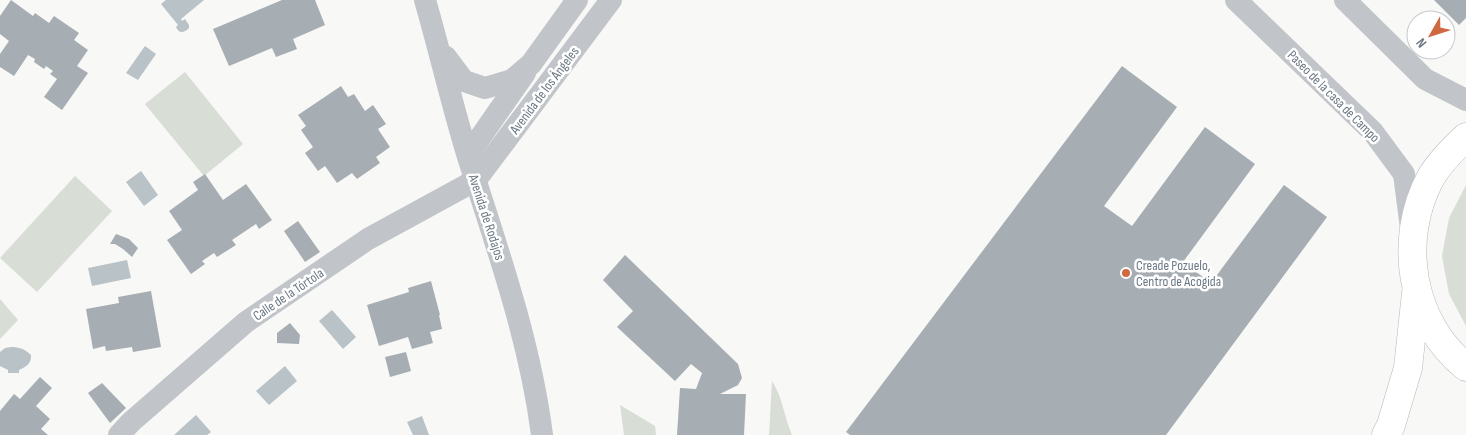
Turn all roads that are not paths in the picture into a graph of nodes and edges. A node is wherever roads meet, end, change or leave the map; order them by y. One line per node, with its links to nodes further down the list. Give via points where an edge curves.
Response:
1 (425, 0): 6 (street, Avenida de Rodajos)
2 (577, 0): 7 (street, Avenida de los Ángeles)
3 (611, 0): 11 (street, Avenida de los Ángeles)
4 (1236, 0): 12 (street, Paseo de la casa de Campo, via 1373,132 1404,174)
5 (1345, 0): 8 (street, via 1425,79)
6 (438, 45): 7 (street, Avenida de los Ángeles, via 464,81 485,88 512,80); 10 (street, Avenida de Rodajos)
7 (531, 64): 10 (street)
8 (1466, 100)
9 (1466, 137): 12 (highway, via 1447,155 1432,177 1418,206)
10 (468, 155): 11 (street, Avenida de Rodajos)
11 (476, 180): 15 (street, Calle de la Tórtola, via 368,239 246,322); 16 (street, Avenida de Rodajos, via 514,300 538,400)
12 (1412, 235): 13 (highway)
13 (1416, 291): 14 (highway, via 1432,329 1455,359); 17 (highway, via 1408,368)
14 (1466, 367)
15 (119, 435)
16 (542, 435)
17 (1386, 435)

